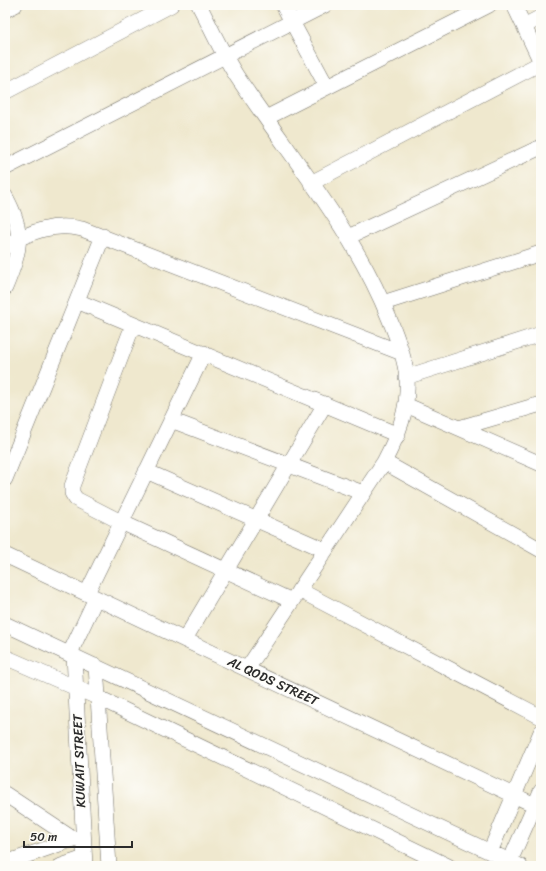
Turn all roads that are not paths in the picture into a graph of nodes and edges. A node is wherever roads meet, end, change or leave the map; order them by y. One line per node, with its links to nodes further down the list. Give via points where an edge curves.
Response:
1 (15, 5): 8 (street)
2 (171, 5): 15 (street)
3 (199, 5): 12 (street)
4 (283, 5): 10 (street)
5 (325, 5): 10 (street)
6 (490, 5): 14 (street)
7 (514, 5): 11 (street)
8 (5, 10)
9 (541, 17): 11 (street)
10 (292, 22): 12 (street); 14 (street)
11 (524, 26): 13 (street)
12 (225, 56): 16 (street); 18 (street)
13 (541, 63): 19 (street)
14 (327, 88): 16 (street)
15 (5, 92)
16 (266, 118): 19 (street)
17 (541, 146): 22 (street)
18 (5, 168)
19 (311, 183): 22 (street)
20 (5, 196): 23 (street, via 18,221)
21 (103, 236): 23 (street, via 70,226 59,226); 27 (street); 31 (street)
22 (348, 237): 28 (street)
23 (20, 238): 24 (street); 26 (street, via 17,255)
24 (5, 246)
25 (541, 253): 28 (street)
26 (5, 288)
27 (77, 301): 29 (street); 44 (street)
28 (383, 303): 31 (street)
29 (133, 325): 32 (street); 47 (street, via 72,486 72,493 76,499)
30 (541, 334): 33 (street)
31 (402, 353): 33 (street)
32 (204, 354): 34 (street); 37 (street)
33 (406, 377): 36 (street)
34 (325, 404): 39 (street); 42 (street)
35 (541, 404): 38 (street)
36 (406, 405): 38 (street); 39 (street)
37 (171, 420): 42 (street); 43 (street)
38 (459, 428): 41 (street)
39 (398, 435): 40 (street)
40 (384, 462): 45 (street); 49 (street)
41 (541, 464)
42 (289, 465): 45 (street); 46 (street)
43 (146, 471): 46 (street); 47 (street)
44 (5, 479)
45 (363, 494): 48 (street)
46 (256, 519): 48 (street); 51 (street)
47 (121, 522): 51 (street); 52 (street)
48 (325, 550): 53 (street)
49 (541, 550)
50 (5, 555): 52 (street, AL QODS STREET)
51 (226, 570): 53 (street); 55 (street)
52 (91, 595): 55 (street, AL QODS STREET); 56 (street)
53 (295, 596): 59 (street); 62 (street)
54 (5, 624): 56 (street)
55 (185, 639): 59 (street, AL QODS STREET)
56 (72, 654): 58 (street); 60 (street, KUWAIT STREET)
57 (5, 656): 60 (street)
58 (96, 666): 61 (street, KUWAIT STREET); 68 (street)
59 (247, 669): 65 (street, AL QODS STREET)
60 (76, 688): 61 (street); 67 (street, KUWAIT STREET)
61 (97, 698): 73 (street, KUWAIT STREET); 74 (street)
62 (541, 718)
63 (541, 732): 65 (street)
64 (5, 794): 67 (street)
65 (514, 795): 66 (street, AL QODS STREET); 68 (street)
66 (539, 801): 71 (street)
67 (78, 838): 69 (street, KUWAIT STREET); 70 (street)
68 (490, 852): 71 (street)
69 (84, 862): 72 (street)
70 (5, 863)
71 (515, 864)
72 (61, 866)
73 (109, 866)
74 (448, 866)

